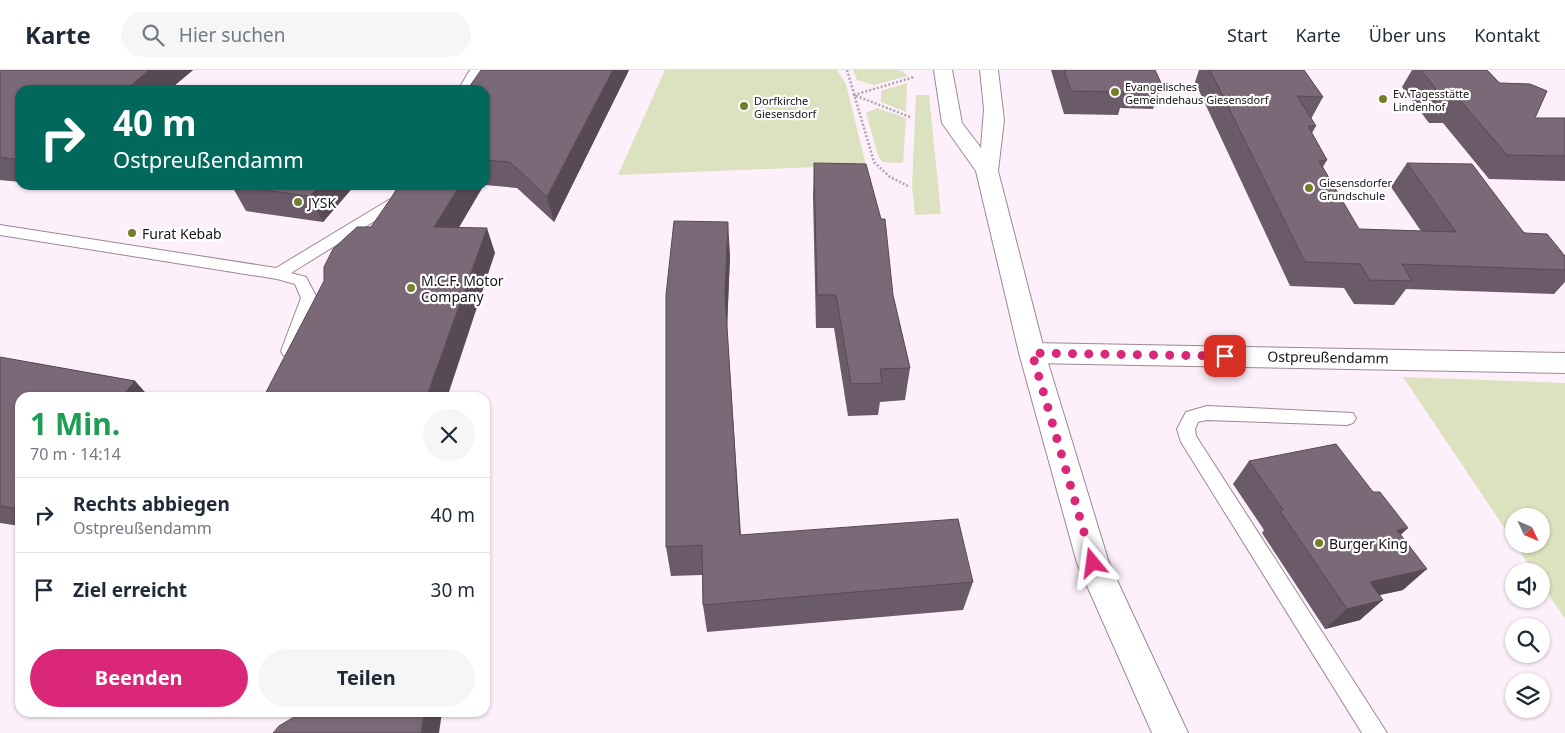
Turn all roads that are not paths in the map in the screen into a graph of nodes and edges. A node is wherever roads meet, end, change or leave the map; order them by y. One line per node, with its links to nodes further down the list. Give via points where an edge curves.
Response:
1 (476, 70): 4 (lane)
2 (944, 70): 5 (main road, via 952,123)
3 (990, 70): 5 (main road, via 995,127)
4 (467, 85)
5 (987, 171): 9 (main road)
6 (403, 190): 8 (lane, via 397,201)
7 (0, 230): 8 (lane)
8 (278, 274): 10 (lane, via 300,281 309,298)
9 (1032, 353): 11 (main road, Ostpreußendamm); 13 (main road, via 1093,563)
10 (284, 362)
11 (1565, 363)
12 (1347, 418): 14 (lane, via 1207,413 1192,417 1186,429 1193,445)
13 (1170, 733)
14 (1375, 733)

